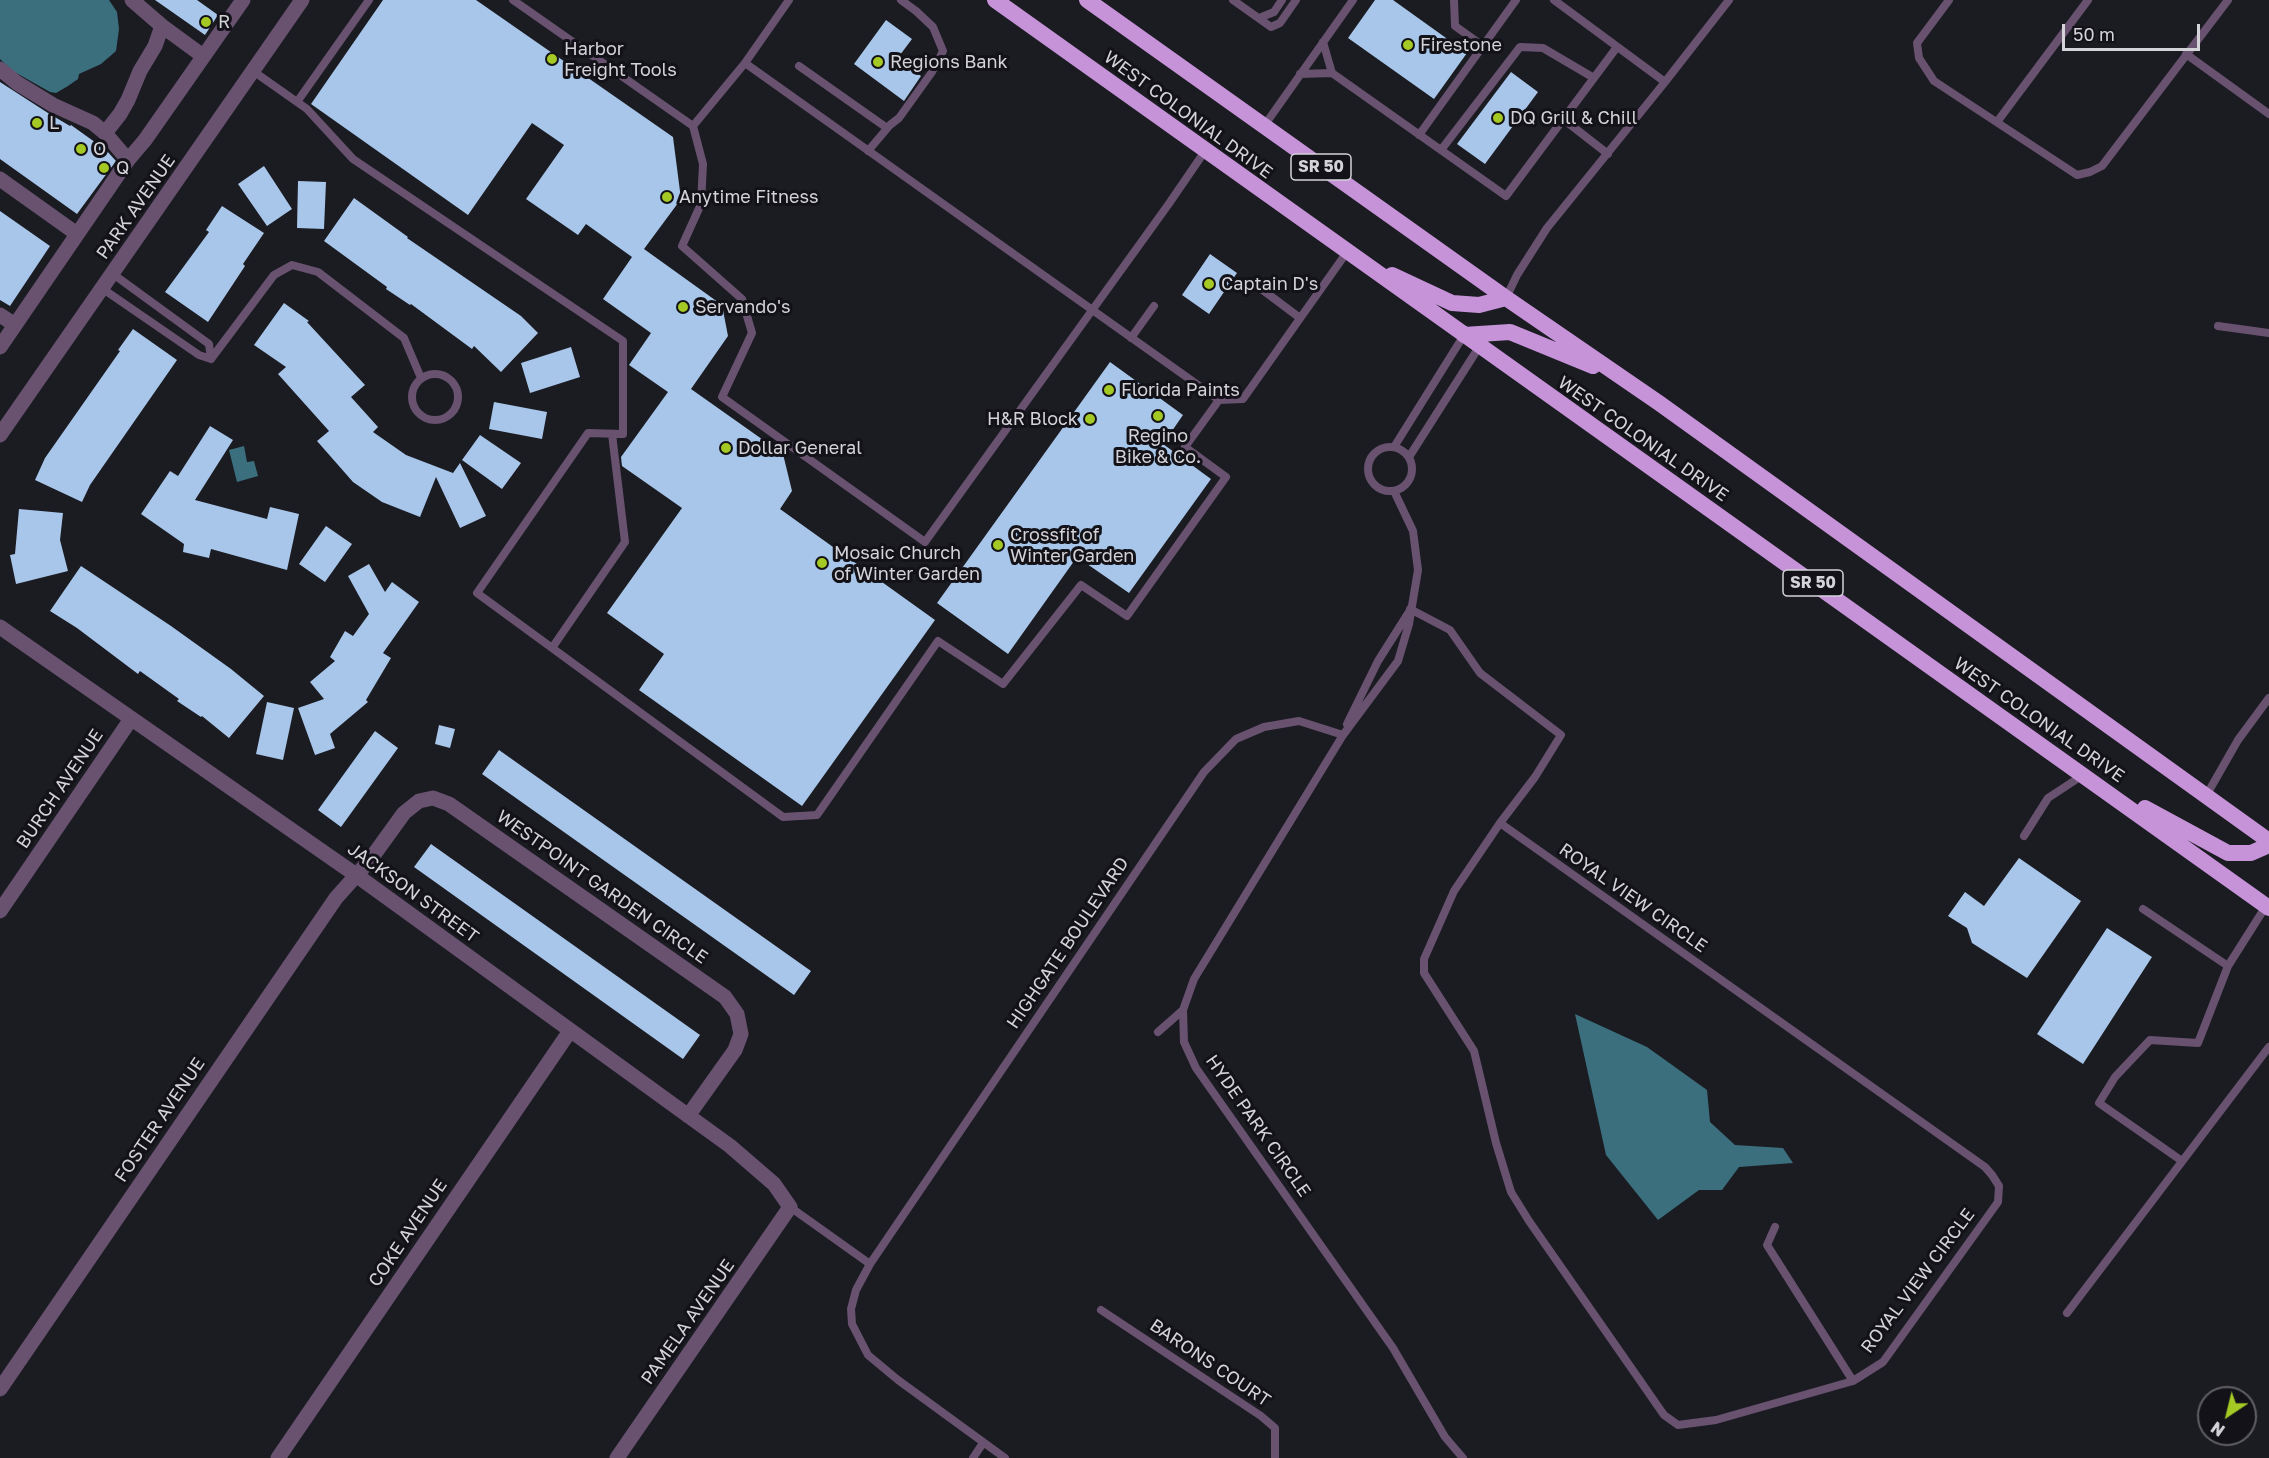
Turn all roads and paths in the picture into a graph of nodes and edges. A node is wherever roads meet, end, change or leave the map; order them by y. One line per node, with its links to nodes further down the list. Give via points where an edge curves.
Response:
1 (132, 0): 22 (street)
2 (243, 0): 27 (street)
3 (302, 0): 31 (street, PARK AVENUE)
4 (369, 0): 36 (lane)
5 (513, 0): 40 (lane)
6 (789, 0): 28 (lane)
7 (901, 0): 42 (lane, via 933,27 943,51 899,118)
8 (995, 0): 47 (highway, WEST COLONIAL DRIVE / SR 50)
9 (1088, 0): 41 (highway, WEST COLONIAL DRIVE / SR 50)
10 (1233, 0): 21 (lane)
11 (1282, 0): 21 (lane, via 1274,12)
12 (1296, 0): 21 (lane, via 1280,23 1271,27)
13 (1353, 0): 23 (lane)
14 (1454, 0): 24 (lane, via 1455,26)
15 (1516, 0): 24 (lane)
16 (1554, 0): 25 (lane)
17 (1729, 0): 35 (lane)
18 (1949, 0): 39 (lane, via 1917,43 1919,58 1934,81)
19 (2088, 0): 39 (lane)
20 (2228, 0): 26 (lane)
21 (1259, 18)
22 (162, 26): 27 (street); 43 (street, via 128,100)
23 (1323, 42): 32 (lane); 33 (lane)
24 (1483, 46): 44 (lane)
25 (1617, 47): 34 (lane); 35 (lane)
26 (2186, 54): 37 (lane); 39 (lane, via 2102,166 2090,172 2077,175)
27 (203, 56): 49 (street)
28 (745, 63): 40 (lane); 46 (lane)
29 (800, 66): 42 (lane)
30 (0, 69): 43 (street, via 53,105 93,123)
31 (253, 71): 36 (lane); 53 (street, PARK AVENUE)
32 (1332, 73): 33 (lane); 44 (lane)
33 (1300, 74): 41 (lane)
34 (1594, 78): 38 (lane); 45 (lane, via 1543,48 1520,47)
35 (1665, 82): 48 (lane)
36 (297, 102): 72 (lane, via 353,159 623,341 623,434)
37 (2269, 114)
38 (1563, 119): 45 (lane, via 1506,196); 48 (lane)
39 (1997, 122)
40 (693, 126): 58 (lane, via 703,164 700,204 682,246 742,299 752,333 722,397 925,542)
41 (1264, 126): 56 (highway, WEST COLONIAL DRIVE / SR 50)
42 (887, 128): 46 (lane)
43 (105, 133): 49 (street)
44 (1419, 135): 45 (lane)
45 (1441, 150)
46 (868, 151): 58 (lane)
47 (1205, 151): 52 (highway, WEST COLONIAL DRIVE / SR 50); 58 (lane)
48 (1608, 154): 56 (lane, via 1547,228)
49 (128, 160): 51 (street)
50 (0, 179): 51 (street)
51 (77, 234): 61 (street)
52 (1351, 255): 56 (highway, via 1452,303 1479,305); 60 (lane); 64 (highway, WEST COLONIAL DRIVE / SR 50)
53 (113, 274): 55 (street, PARK AVENUE); 68 (lane, via 209,344)
54 (1256, 285): 60 (lane)
55 (103, 289): 68 (lane, via 199,355); 73 (street, PARK AVENUE)
56 (1506, 298): 70 (highway, WEST COLONIAL DRIVE / SR 50)
57 (1154, 306): 65 (lane)
58 (1093, 310): 65 (lane)
59 (0, 315): 61 (street)
60 (1300, 318): 71 (lane, via 1243,399)
61 (15, 326): 66 (street)
62 (2218, 326): 63 (lane)
63 (2269, 333)
64 (1464, 335): 67 (highway, WEST COLONIAL DRIVE / SR 50); 70 (highway, via 1510,332); 74 (lane)
65 (1131, 338): 71 (lane)
66 (0, 347)
67 (1479, 347): 75 (lane); 83 (highway, WEST COLONIAL DRIVE / SR 50)
68 (211, 358): 69 (lane, via 273,275 292,265 318,272 404,338)
69 (422, 378): 69 (lane, via 413,389 412,403 427,419 441,420 458,403 456,387 445,376)
70 (1624, 379): 84 (highway, WEST COLONIAL DRIVE / SR 50)
71 (1219, 400): 79 (lane, via 1185,447 1226,477 1127,616 1081,585 1003,684 938,641 818,815 783,817)
72 (612, 434): 79 (lane, via 625,543); 79 (lane, via 588,433 477,593)
73 (0, 435)
74 (1394, 447): 75 (lane); 76 (lane, via 1373,455 1368,469 1373,483)
75 (1409, 457): 76 (lane, via 1411,478)
76 (1394, 491): 77 (lane, HYDE PARK CIRCLE, via 1413,531 1418,570)
77 (1410, 609): 82 (lane, HYDE PARK CIRCLE, via 1360,694); 82 (lane, HYDE PARK CIRCLE, via 1398,661); 85 (lane, ROYAL VIEW CIRCLE, via 1450,630 1480,673 1561,735)
78 (0, 627): 81 (street, JACKSON STREET)
79 (552, 648)
80 (2269, 698): 84 (lane, via 2238,740)
81 (131, 719): 88 (street, JACKSON STREET); 91 (street, BURCH AVENUE)
82 (1343, 735): 93 (lane, HYDE PARK CIRCLE, via 1194,979); 101 (lane, HIGHGATE BOULEVARD, via 1299,721 1264,727 1236,739 1204,772)
83 (2083, 775): 86 (lane, via 2048,798); 87 (highway, via 2228,853 2251,853); 89 (highway, WEST COLONIAL DRIVE / SR 50)
84 (2206, 796): 87 (highway, WEST COLONIAL DRIVE / SR 50)
85 (1500, 823): 104 (lane, ROYAL VIEW CIRCLE, via 1985,1167 2000,1186 1998,1202 1882,1362); 104 (lane, ROYAL VIEW CIRCLE, via 1454,891 1428,945 1424,973 1474,1052 1508,1182 1529,1221 1664,1415 1678,1425 1716,1420)
86 (2024, 836)
87 (2269, 843)
88 (356, 875): 94 (street, JACKSON STREET); 97 (street, WESTPOINT GARDEN CIRCLE, via 404,813 419,801 433,798 449,804 725,997 737,1014 741,1034 735,1050); 105 (street, FOSTER AVENUE, via 336,898)
89 (2268, 907): 92 (lane)
90 (2143, 909): 92 (lane)
91 (0, 910)
92 (2228, 966): 98 (lane, via 2198,1043 2150,1040 2115,1077 2099,1103)
93 (1183, 1010): 95 (lane); 112 (lane, HYDE PARK CIRCLE, via 1184,1042 1196,1068 1393,1348 1445,1437)
94 (570, 1031): 97 (street, JACKSON STREET); 107 (street, COKE AVENUE)
95 (1158, 1032)
96 (2269, 1047): 98 (lane)
97 (688, 1116): 99 (street, JACKSON STREET, via 774,1184)
98 (2182, 1161): 103 (lane)
99 (790, 1207): 101 (lane); 108 (street, PAMELA AVENUE)
100 (1775, 1227): 104 (lane, via 1767,1245)
101 (870, 1264): 106 (lane, HIGHGATE BOULEVARD, via 851,1309 852,1324 868,1355)
102 (1101, 1310): 111 (lane, BARONS COURT, via 1261,1416 1275,1428)
103 (2067, 1313)
104 (1854, 1381)
105 (0, 1389)
106 (983, 1443): 109 (lane); 110 (lane, HIGHGATE BOULEVARD)
107 (278, 1458)
108 (617, 1458)
109 (973, 1458)
110 (1005, 1458)
111 (1275, 1458)
112 (1463, 1458)

